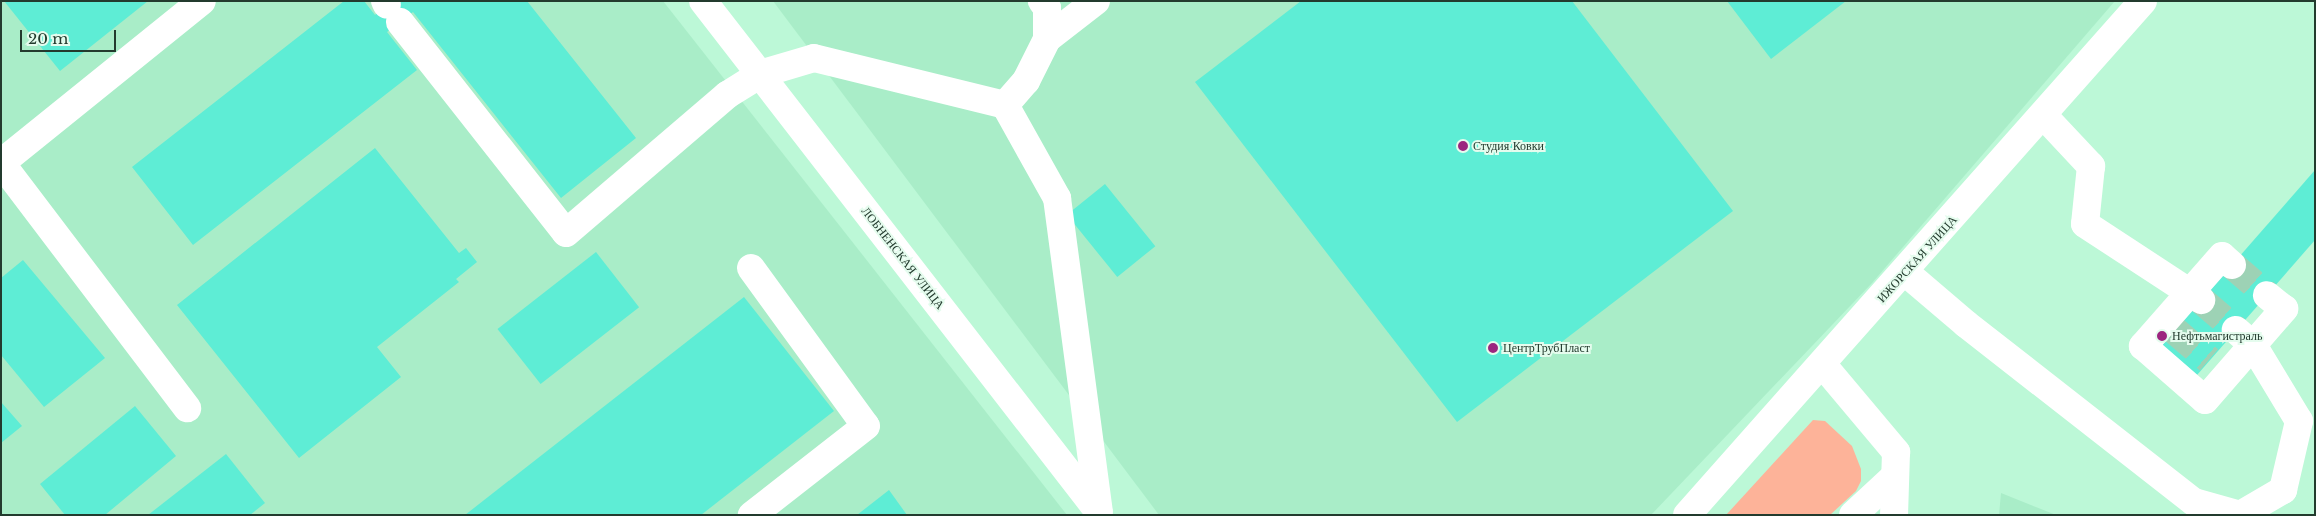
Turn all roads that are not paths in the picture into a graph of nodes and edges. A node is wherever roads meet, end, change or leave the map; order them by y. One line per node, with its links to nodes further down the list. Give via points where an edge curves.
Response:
1 (202, 1): 11 (street)
2 (704, 1): 8 (street, ЛОБНЕНСКАЯ УЛИЦА)
3 (1042, 1): 7 (street, via 1047,8)
4 (1096, 1): 7 (street)
5 (2143, 1): 10 (street, ИЖОРСКАЯ УЛИЦА)
6 (391, 9): 8 (street, via 566,233 727,95)
7 (1047, 39): 9 (street, via 1026,81)
8 (760, 74): 9 (street, via 814,58); 21 (street, ЛОБНЕНСКАЯ УЛИЦА)
9 (1005, 106): 21 (street, via 1057,198)
10 (2044, 116): 14 (street, ИЖОРСКАЯ УЛИЦА); 16 (street, via 2091,166 2085,224)
11 (1, 163): 19 (street)
12 (2232, 264): 16 (street, via 2222,256)
13 (752, 268): 22 (street, via 866,426)
14 (1905, 272): 17 (street, via 1966,324 2194,502 2240,515 2283,490 2299,421); 18 (street, ИЖОРСКАЯ УЛИЦА)
15 (2267, 295): 17 (street, via 2284,309)
16 (2196, 296): 17 (street, via 2170,326 2143,346 2205,400 2218,368)
17 (2244, 338)
18 (1823, 365): 20 (street, via 1896,452); 23 (street, ИЖОРСКАЯ УЛИЦА)
19 (187, 408)
20 (1895, 476): 24 (street); 25 (street)
21 (1100, 513)
22 (752, 515)
23 (1688, 515)
24 (1853, 515)
25 (1894, 515)

